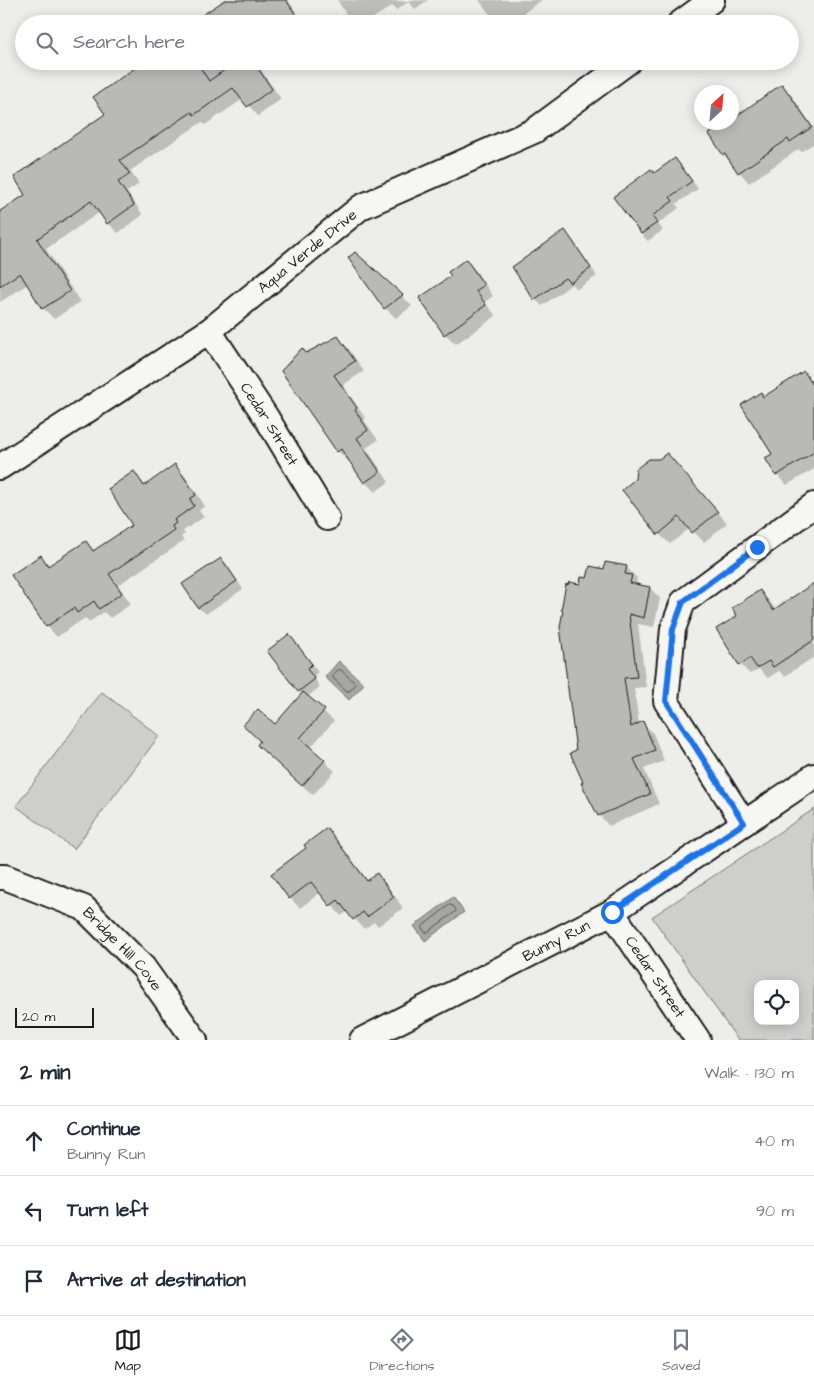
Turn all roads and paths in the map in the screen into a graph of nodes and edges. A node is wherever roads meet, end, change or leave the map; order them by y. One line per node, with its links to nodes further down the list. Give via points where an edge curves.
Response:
1 (712, 0): 2 (street)
2 (692, 15)
3 (617, 70): 4 (street, Aqua Verde Drive, via 534,131 362,207)
4 (209, 331): 5 (street, Aqua Verde Drive); 7 (street, Cedar Street)
5 (0, 467)
6 (814, 505): 9 (street, via 683,602 673,629 666,701)
7 (327, 518)
8 (814, 776): 9 (street, Bunny Run)
9 (744, 823): 11 (street, Bunny Run)
10 (0, 877): 12 (street, Bridge Hill Cove, via 84,908 143,967)
11 (612, 912): 13 (street, Bunny Run); 14 (street, Cedar Street)
12 (195, 1040)
13 (362, 1040)
14 (698, 1040)

